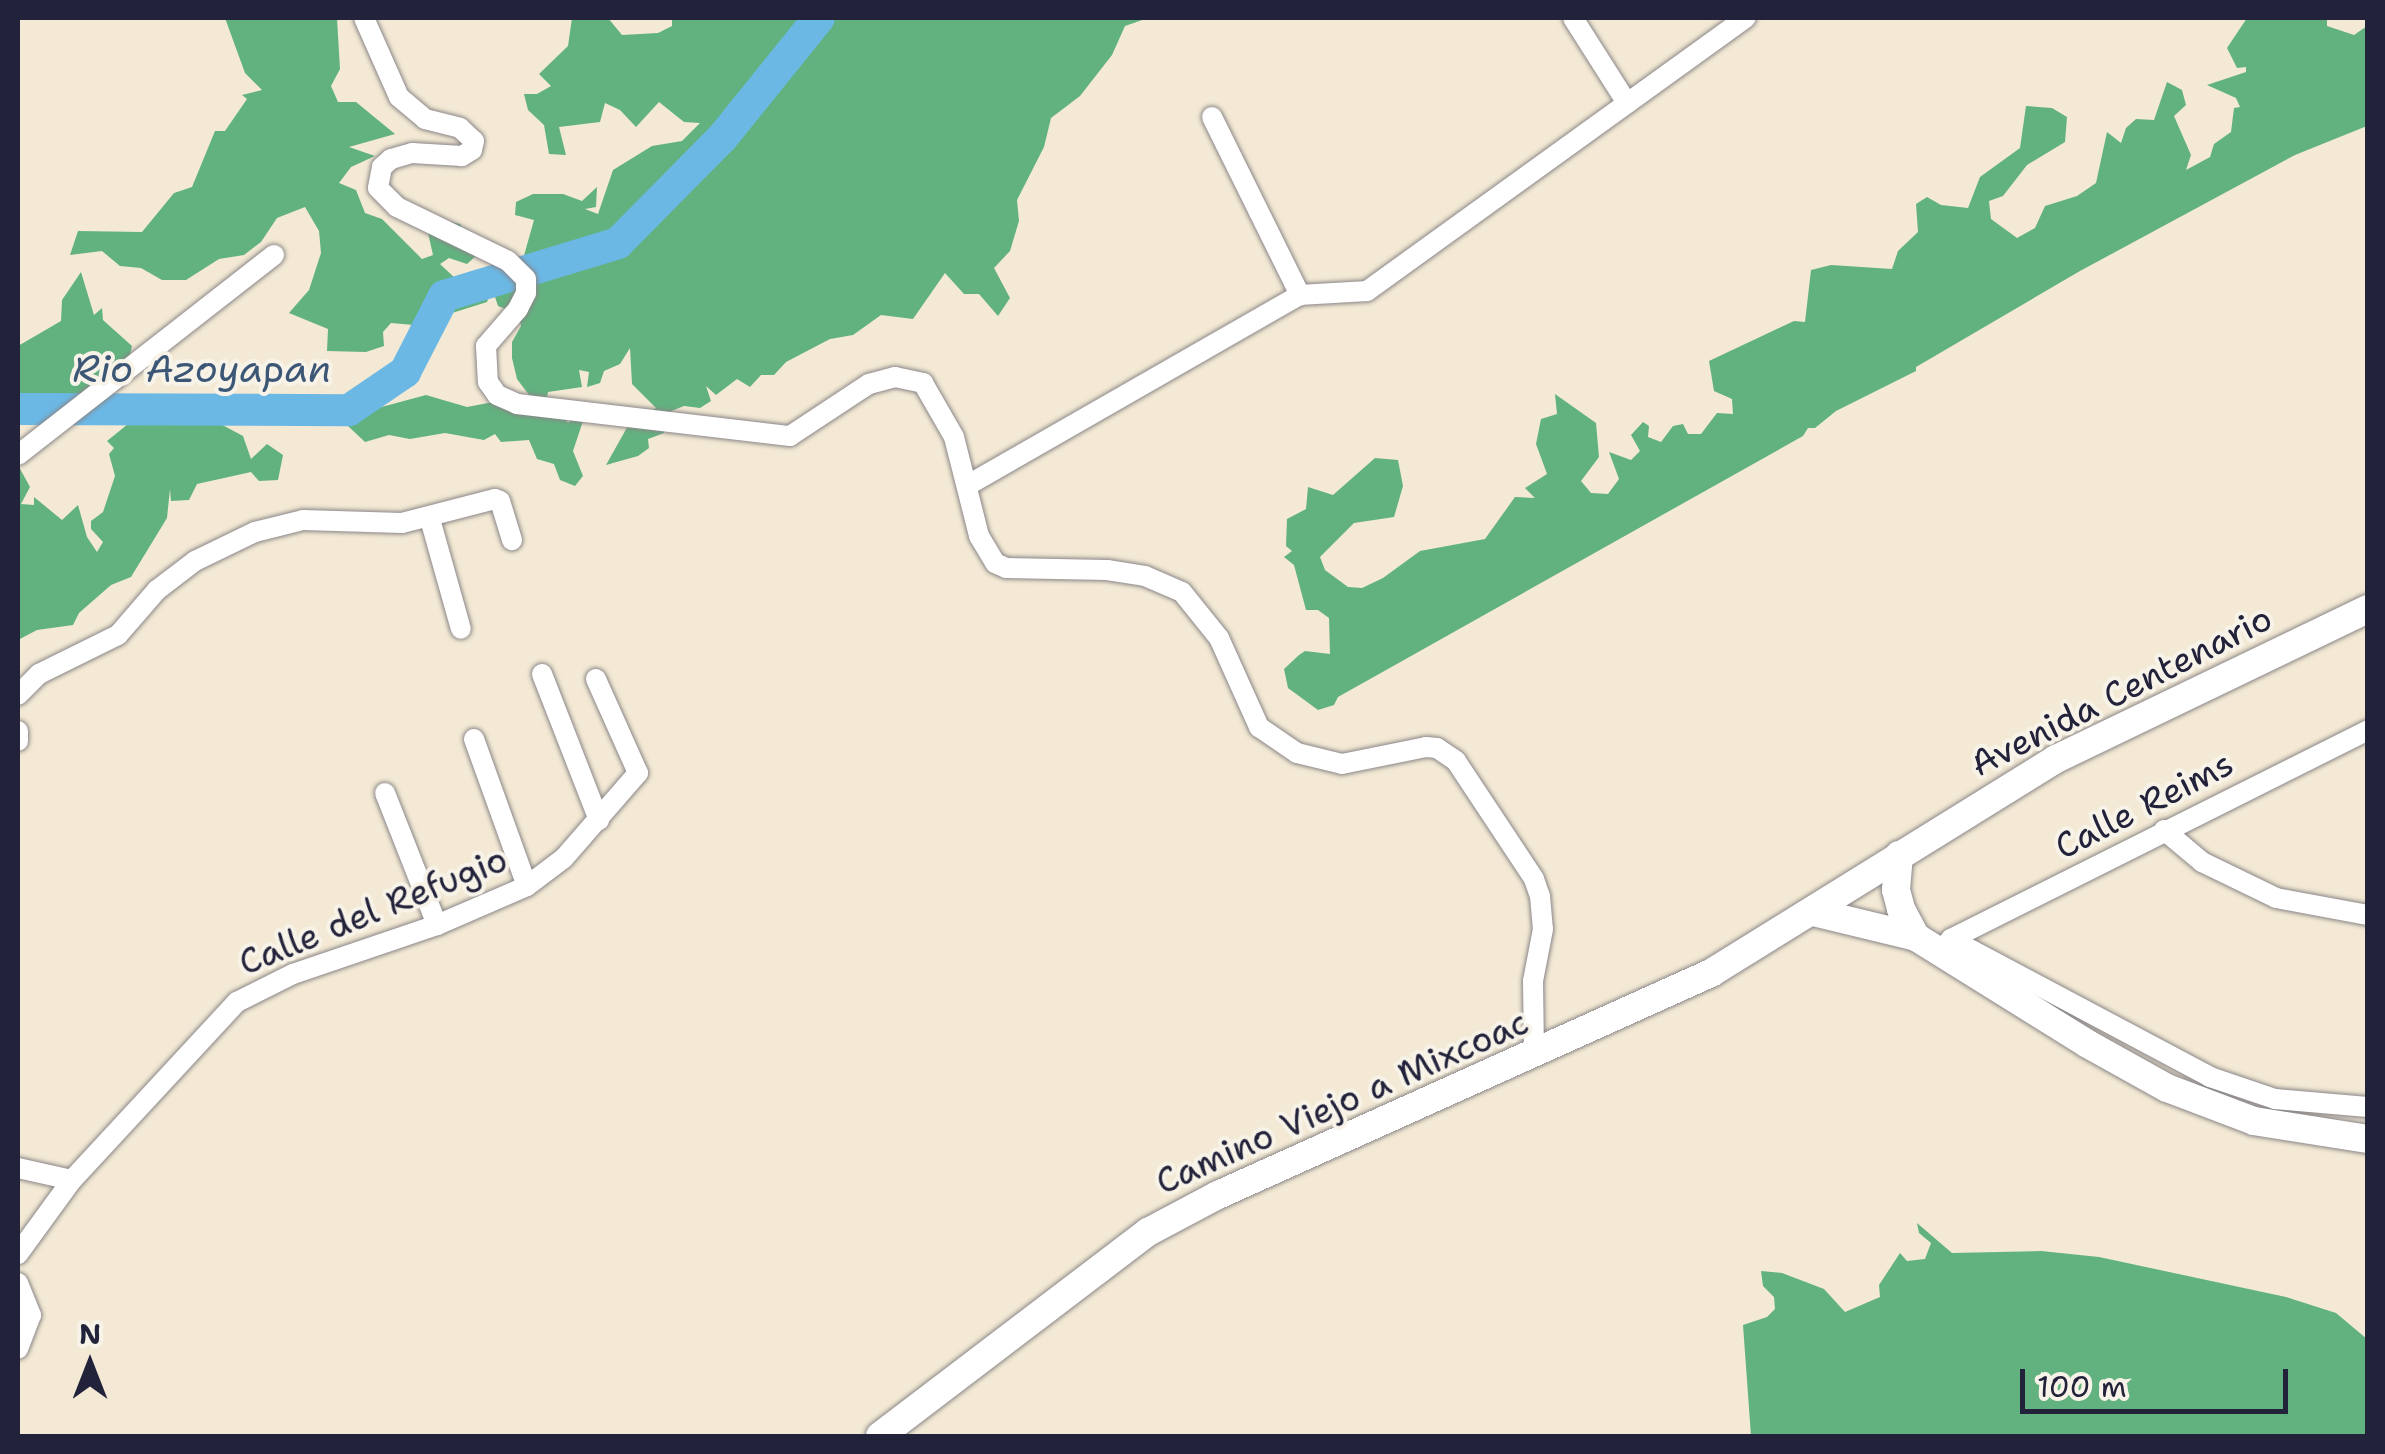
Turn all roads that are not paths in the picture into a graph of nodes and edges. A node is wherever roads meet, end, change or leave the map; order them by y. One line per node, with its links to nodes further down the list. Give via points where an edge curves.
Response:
1 (364, 18): 9 (street, via 399,97 425,119 460,128 474,141 462,156 412,153 392,159 382,167 378,188 397,206 508,260 526,279 518,309 486,346 488,382 497,395 516,404 790,436 870,384 895,377 923,383 938,402)
2 (1573, 18): 4 (street)
3 (1746, 18): 4 (street)
4 (1627, 103): 7 (street, via 1367,291)
5 (1212, 117): 7 (street)
6 (274, 256): 8 (street)
7 (1300, 295): 9 (street)
8 (18, 454)
9 (968, 485): 30 (street, via 985,552 995,563 1126,573 1182,592 1208,620 1251,716 1277,742 1342,764 1426,747 1456,760 1540,896)
10 (430, 518): 11 (street, via 495,499); 13 (street); 16 (street, via 303,520 225,544 170,578 118,635 39,674)
11 (512, 540)
12 (2368, 609): 24 (main road, Avenida Centenario, via 2056,759)
13 (461, 629)
14 (542, 674): 22 (street)
15 (596, 680): 22 (street, Calle del Refugio, via 638,773)
16 (18, 695)
17 (2368, 730): 23 (street, Calle Reims)
18 (18, 731): 20 (street)
19 (474, 739): 25 (street)
20 (18, 740)
21 (385, 793): 28 (street)
22 (599, 820): 25 (street, Calle del Refugio)
23 (2164, 830): 27 (street, via 2202,862 2276,898); 29 (street, Calle Reims)
24 (1899, 855): 26 (main road, Avenida Centenario); 29 (main road, via 1901,909)
25 (527, 886): 28 (street, Calle del Refugio)
26 (1812, 912): 29 (main road); 30 (main road, Camino Viejo a Mixcoac, via 1711,973)
27 (2368, 915)
28 (437, 925): 34 (street, Calle del Refugio, via 293,974 237,1002)
29 (1935, 943): 31 (street, via 2210,1077 2275,1099); 32 (main road, via 2167,1088 2254,1121)
30 (1534, 1056): 38 (main road, Camino Viejo a Mixcoac, via 1218,1194 1148,1232)
31 (2368, 1107)
32 (2364, 1142)
33 (18, 1168): 34 (street)
34 (72, 1180): 35 (street, Calle del Refugio)
35 (18, 1251)
36 (18, 1283): 37 (street, via 31,1314)
37 (19, 1344)
38 (880, 1436)

